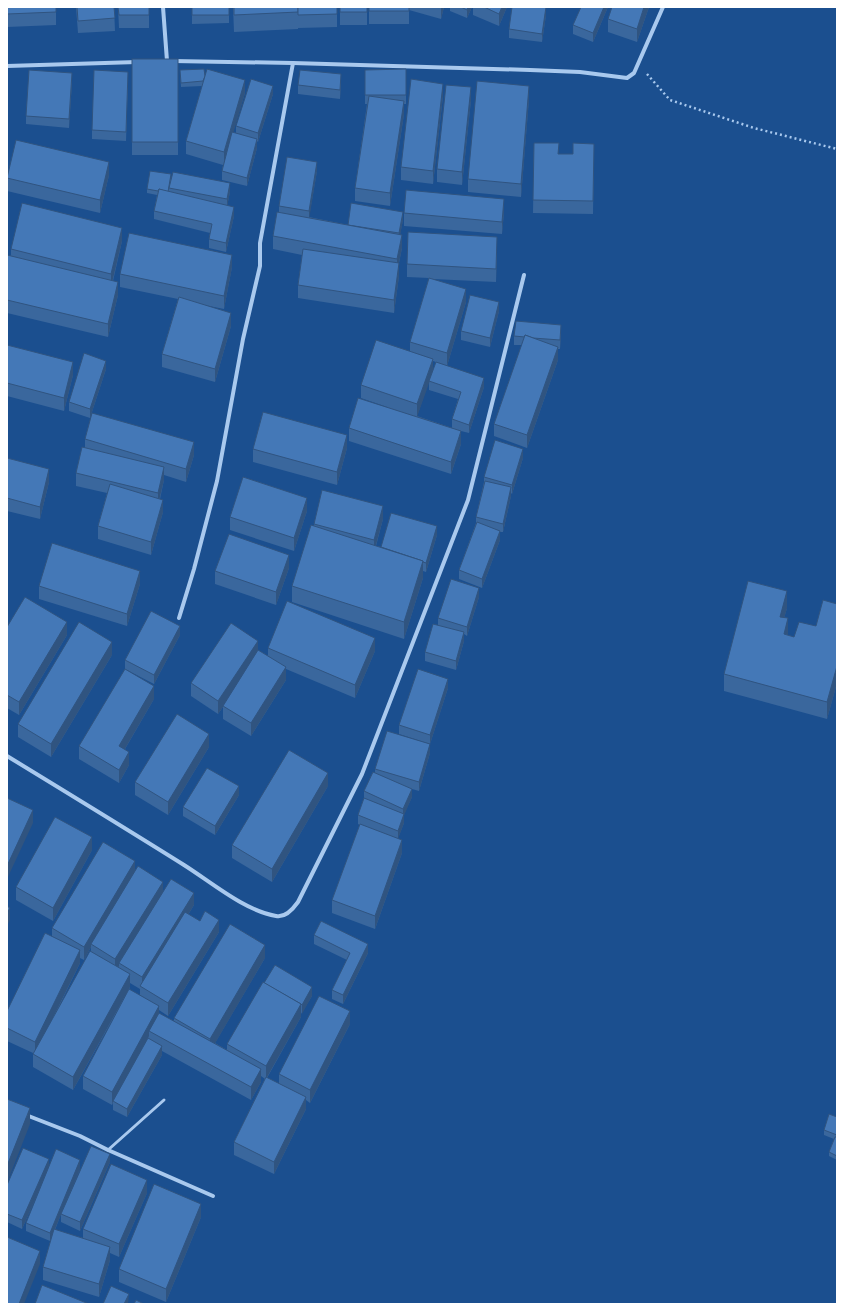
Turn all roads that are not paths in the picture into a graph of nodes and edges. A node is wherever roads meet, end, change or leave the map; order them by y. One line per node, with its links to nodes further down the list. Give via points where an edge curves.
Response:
1 (163, 7): 4 (street)
2 (663, 7): 6 (street, via 638,66 627,78 580,72)
3 (159, 61): 4 (street)
4 (167, 61): 6 (street)
5 (143, 62): 7 (street)
6 (293, 63): 9 (street, via 260,242 260,266 243,339 217,482)
7 (7, 66)
8 (524, 275): 10 (street, via 468,500 362,774 298,902 290,912 279,917 262,913 244,904)
9 (179, 618)
10 (7, 756)
11 (164, 1100): 13 (lane)
12 (22, 1113): 13 (street)
13 (108, 1150): 14 (street)
14 (213, 1196)

